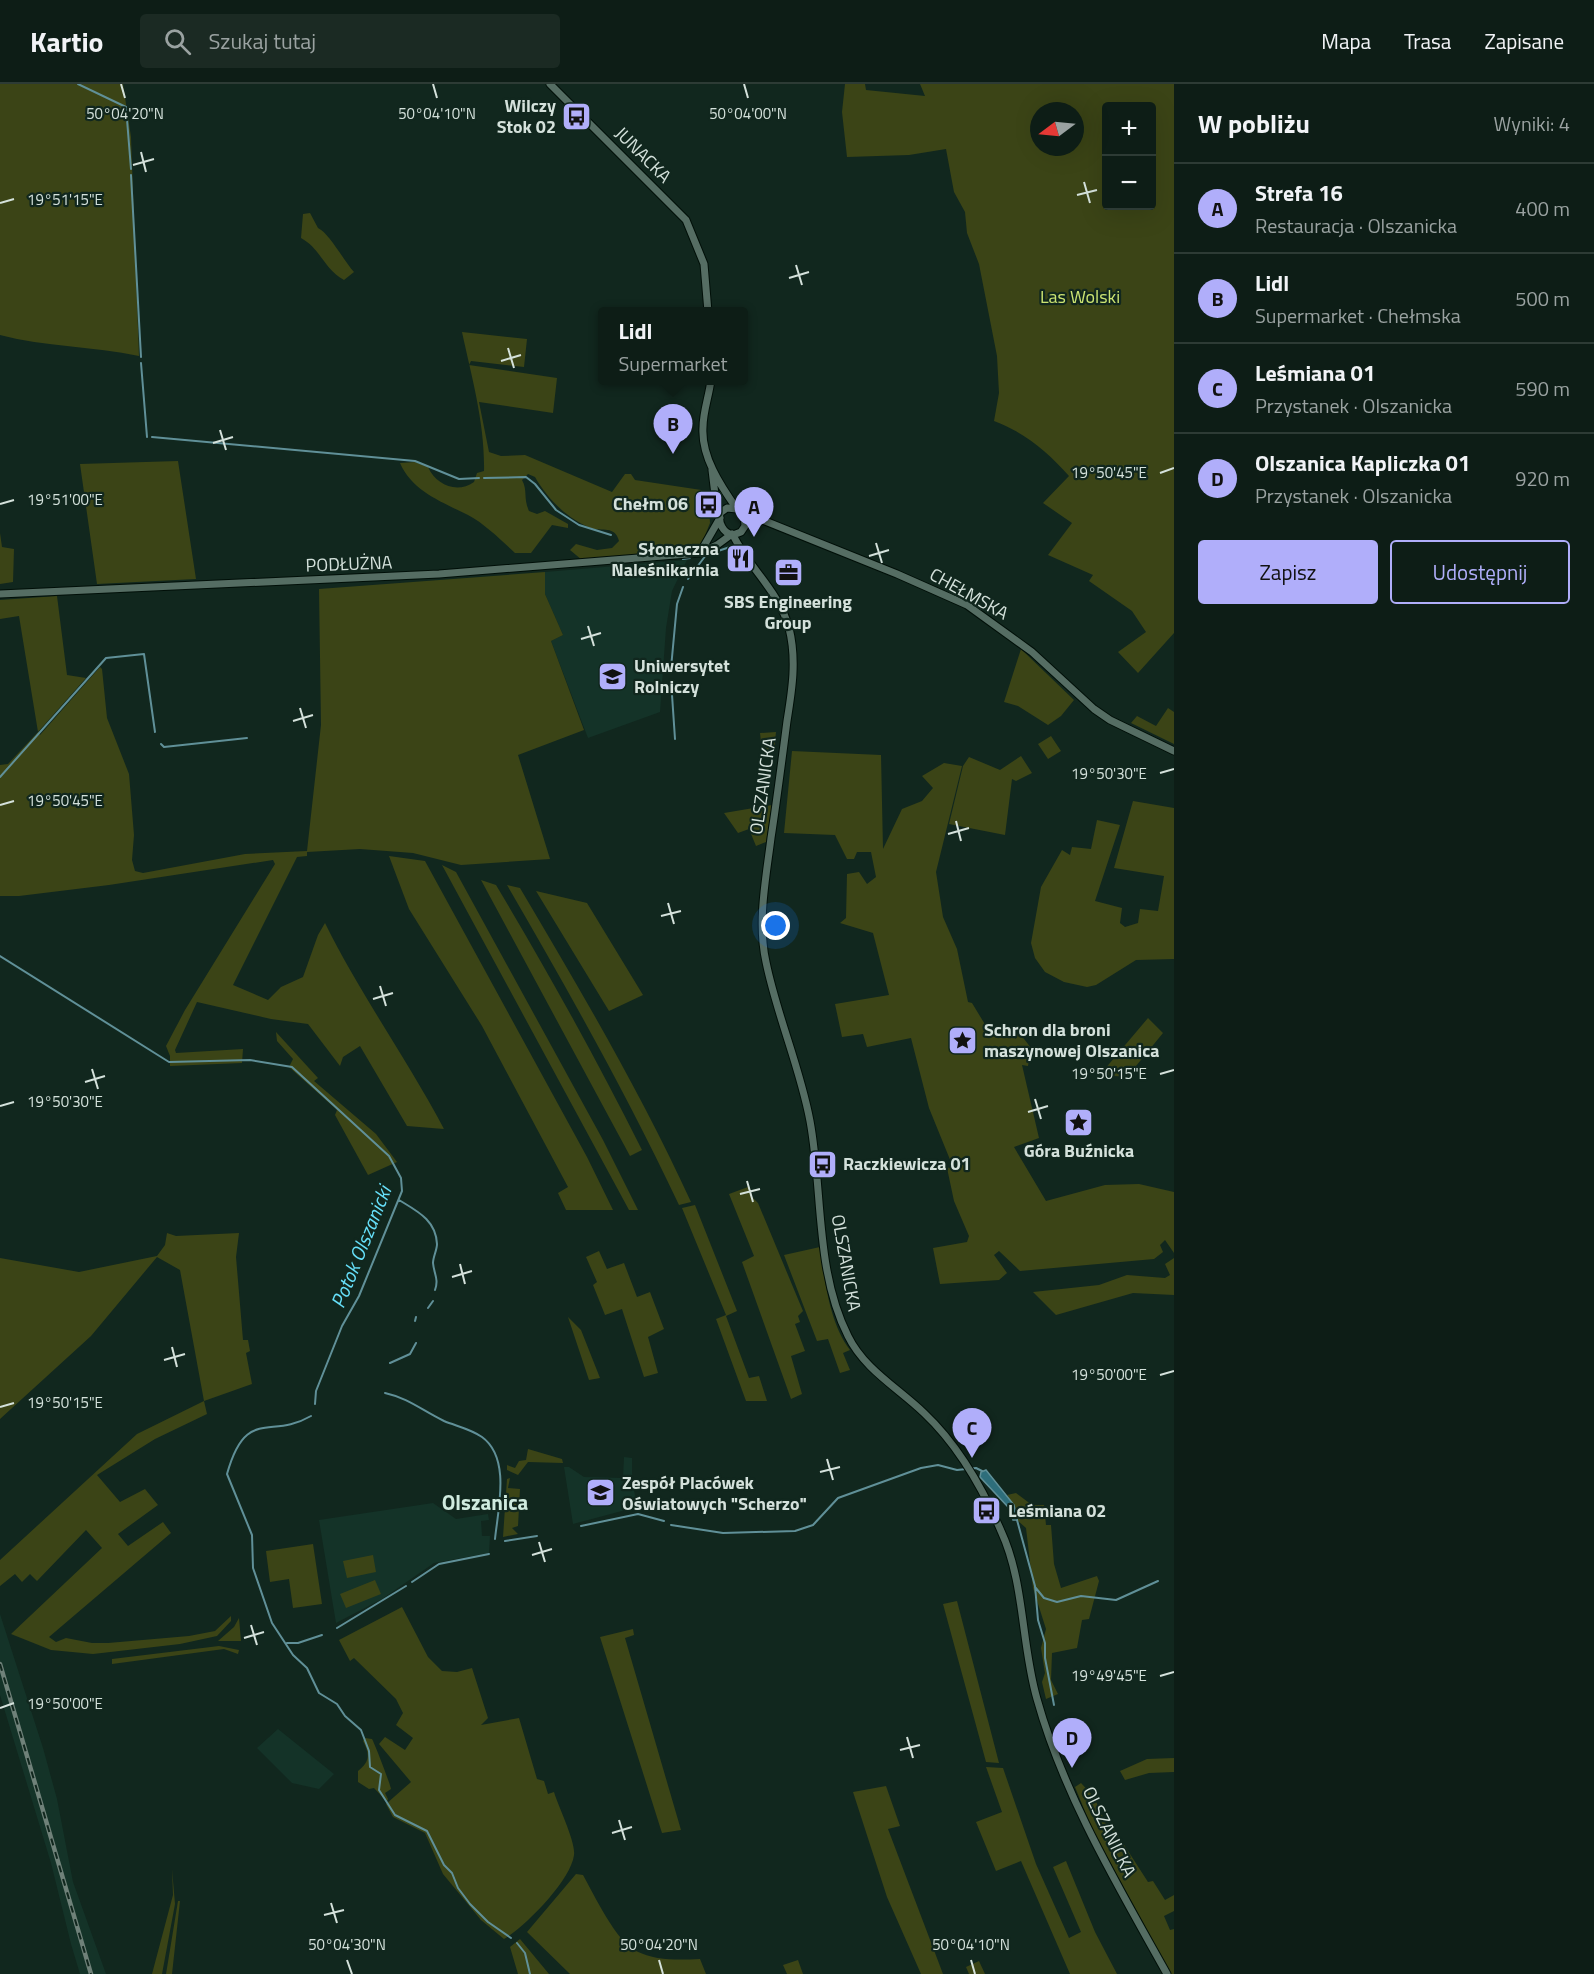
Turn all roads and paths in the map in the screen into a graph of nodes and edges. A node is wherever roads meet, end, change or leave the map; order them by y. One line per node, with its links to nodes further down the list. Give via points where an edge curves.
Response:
1 (550, 84): 2 (street, JUNACKA, via 689,226 702,256)
2 (707, 307)
3 (710, 385): 4 (street, via 703,426 704,448)
4 (711, 464): 5 (street); 6 (street)
5 (738, 509): 6 (street, via 727,508); 7 (street, CHEŁMSKA); 8 (street, via 745,519)
6 (720, 516): 9 (street, via 723,529); 10 (street)
7 (759, 517): 8 (street, via 749,520); 13 (street, CHEŁMSKA, via 967,605 1032,652 1094,709)
8 (743, 529): 9 (street); 11 (street, OLSZANICKA)
9 (732, 535): 10 (street, PODŁUŻNA); 11 (street, OLSZANICKA)
10 (700, 553): 12 (street, PODŁUŻNA, via 429,575)
11 (749, 558): 14 (street, OLSZANICKA, via 780,605 792,650 792,684 766,878 763,934 767,967 811,1126 832,1290 855,1349 933,1422 990,1506 1008,1548 1032,1678 1052,1745 1113,1878)
12 (0, 594)
13 (1174, 751)
14 (1167, 1974)

